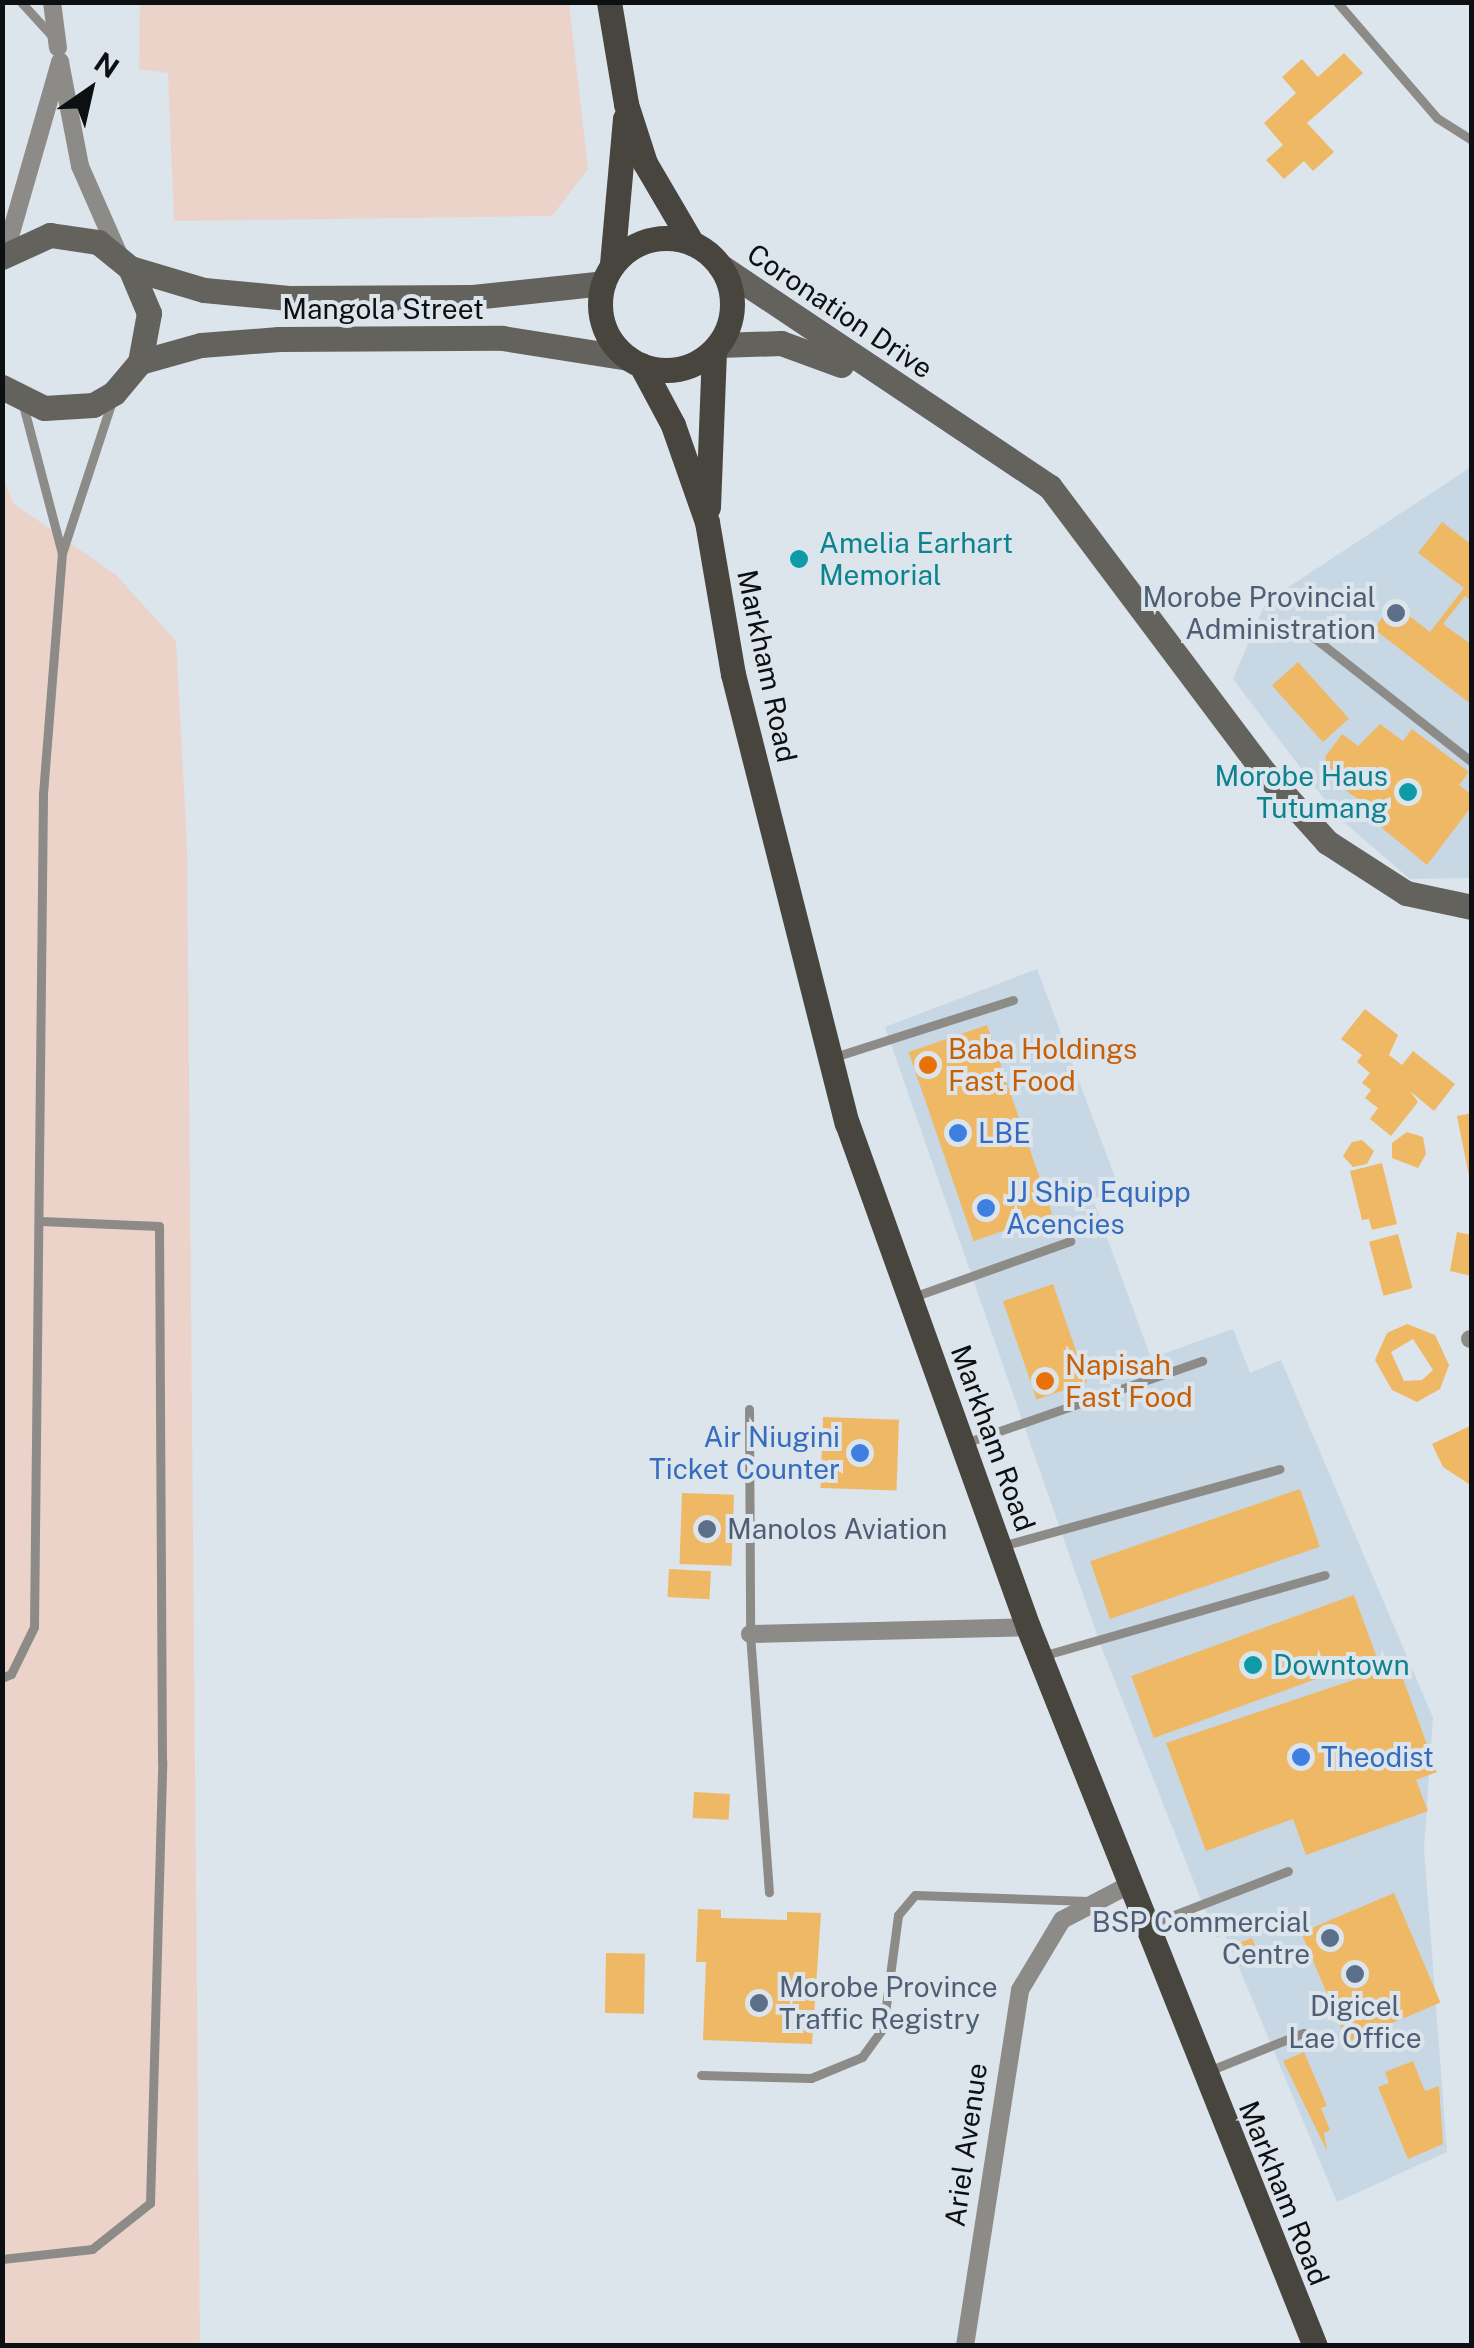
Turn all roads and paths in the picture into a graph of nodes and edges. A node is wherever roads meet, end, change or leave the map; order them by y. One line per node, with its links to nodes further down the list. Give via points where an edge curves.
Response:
1 (21, 2): 5 (lane)
2 (52, 2): 5 (street)
3 (609, 2): 6 (main road)
4 (1337, 2): 7 (lane, via 1437,118)
5 (59, 55): 9 (street); 10 (street, via 90,199)
6 (626, 104): 8 (main road, via 644,163); 12 (main road)
7 (1472, 140)
8 (692, 243): 11 (main road); 12 (main road, via 657,238)
9 (4, 255): 10 (main road, Mangola Street, via 50,235 98,242)
10 (124, 262): 12 (main road, Mangola Street, via 204,290 289,298 473,296); 14 (main road, via 149,314)
11 (720, 266): 13 (main road, via 733,306); 18 (main road, Coronation Drive)
12 (607, 273): 15 (main road, via 600,316)
13 (716, 348): 15 (main road, via 679,369); 18 (main road, Coronation Drive, via 794,346); 19 (main road, Markham Road)
14 (140, 362): 15 (main road, Mangola Street, via 201,345 279,339 502,338); 16 (main road)
15 (634, 362): 19 (main road, Markham Road, via 673,424)
16 (114, 393): 17 (main road, via 69,410); 20 (lane)
17 (12, 394): 20 (lane)
18 (926, 407): 23 (main road, Coronation Drive, via 1024,466 1058,496 1266,774 1327,842 1406,893)
19 (707, 522): 25 (main road, Markham Road, via 734,674)
20 (62, 553): 26 (lane, via 43,794)
21 (1303, 629): 22 (lane)
22 (1472, 762)
23 (1472, 907)
24 (1013, 1000): 25 (lane)
25 (829, 1059): 28 (main road, Markham Road)
26 (41, 1221): 38 (lane, via 34,1627 11,1674); 47 (lane, via 159,1226 162,1761 150,2203 92,2249)
27 (1070, 1241): 28 (lane)
28 (910, 1298): 31 (main road, Markham Road)
29 (1202, 1361): 31 (lane)
30 (749, 1408): 36 (lane)
31 (963, 1444): 33 (main road, Markham Road)
32 (1280, 1469): 33 (lane)
33 (999, 1547): 35 (main road, Markham Road)
34 (1325, 1575): 37 (lane)
35 (1028, 1627): 36 (street); 37 (main road, Markham Road)
36 (750, 1634): 41 (lane)
37 (1040, 1657): 40 (main road, Markham Road)
38 (2, 1678)
39 (1288, 1871): 43 (lane)
40 (1129, 1886): 42 (street, Ariel Avenue); 43 (main road, Markham Road)
41 (769, 1892)
42 (1088, 1902): 46 (lane, via 915,1895 898,1915 884,2028 862,2057 811,2078); 48 (street, Ariel Avenue, via 1062,1920 1013,2010)
43 (1146, 1926): 45 (main road, Markham Road)
44 (1303, 2033): 45 (lane)
45 (1204, 2073): 49 (main road, Markham Road)
46 (701, 2074)
47 (2, 2259)
48 (966, 2346)
49 (1315, 2346)

